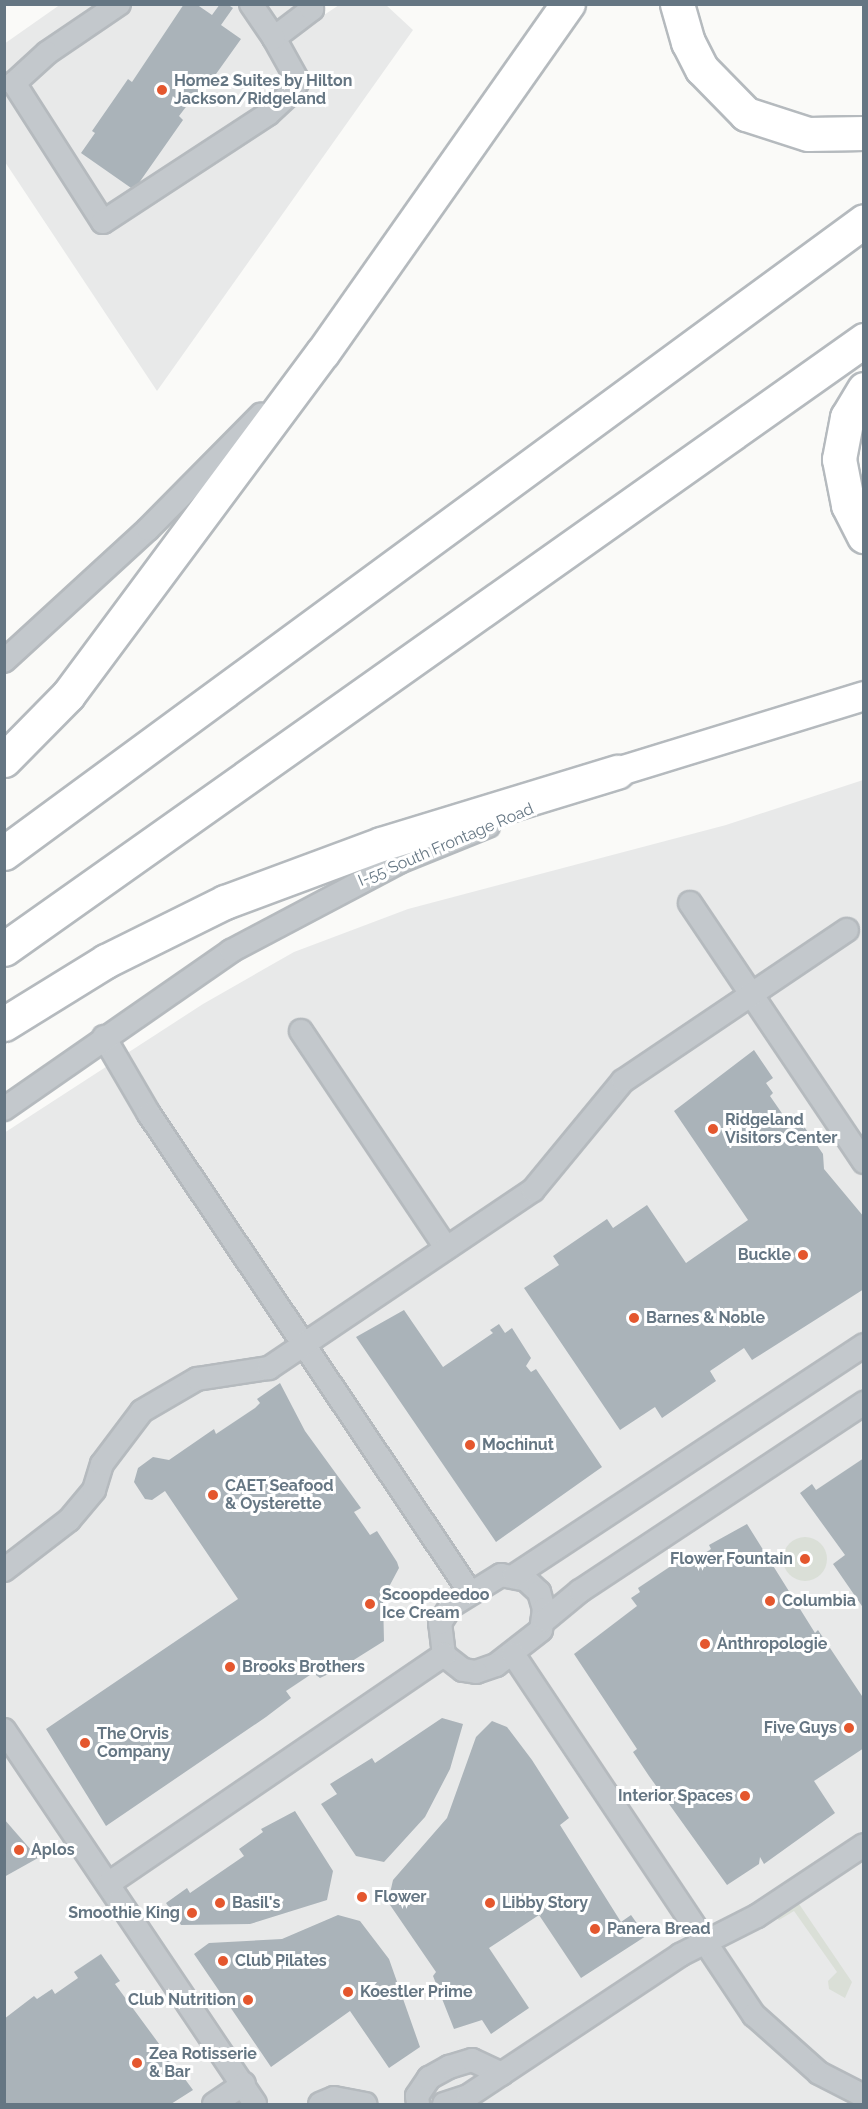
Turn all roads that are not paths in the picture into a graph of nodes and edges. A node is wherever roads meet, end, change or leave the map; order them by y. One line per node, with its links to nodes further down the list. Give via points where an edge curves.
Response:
1 (119, 4): 6 (street, via 47,53 14,83 104,222 268,114 292,92 298,81)
2 (251, 4): 6 (street)
3 (309, 4): 6 (street, via 312,9)
4 (568, 4): 10 (highway)
5 (677, 4): 7 (highway, via 688,42 702,69 746,114 808,134)
6 (274, 38)
7 (864, 133)
8 (864, 221): 17 (highway)
9 (864, 340): 20 (highway)
10 (323, 352): 13 (street, via 148,529); 15 (highway, via 68,695)
11 (864, 389): 12 (highway, via 847,417 839,459 848,505)
12 (864, 536)
13 (4, 661)
14 (864, 696): 16 (main road, I-55 South Frontage Road)
15 (4, 760)
16 (617, 772): 22 (highway, via 381,844 225,902 106,961); 24 (street, I-55 South Frontage Road, via 399,862 298,913 231,951)
17 (4, 853)
18 (690, 903): 21 (street)
19 (847, 930): 21 (street)
20 (4, 949)
21 (752, 997): 26 (street); 27 (street, via 623,1082 597,1107 545,1180)
22 (4, 1024)
23 (302, 1031): 27 (street)
24 (104, 1037): 25 (street, I-55 South Frontage Road); 28 (street, via 149,1114)
25 (4, 1109)
26 (864, 1162)
27 (446, 1248): 28 (street)
28 (305, 1345): 31 (street, via 270,1368 197,1379 156,1400 123,1432 102,1464 94,1490 69,1520); 33 (street)
29 (864, 1345): 32 (street)
30 (864, 1403): 34 (street, via 580,1591)
31 (4, 1570)
32 (514, 1575): 33 (street, via 490,1579); 34 (street, via 539,1592)
33 (470, 1592): 36 (street, via 451,1606 440,1623)
34 (544, 1620): 35 (street, via 534,1640)
35 (513, 1654): 36 (street, via 476,1672 463,1670); 40 (street)
36 (444, 1655): 39 (street)
37 (4, 1730): 39 (street)
38 (864, 1845): 40 (street, via 757,1917)
39 (108, 1884): 42 (street)
40 (706, 1942): 41 (street); 43 (street, via 754,2015 783,2046 819,2073)
41 (502, 2074): 48 (street, via 472,2060 449,2067 429,2078 417,2096); 49 (street)
42 (244, 2084): 44 (street); 45 (street)
43 (864, 2096)
44 (214, 2104)
45 (255, 2104)
46 (320, 2104): 47 (street, via 334,2098)
47 (365, 2104)
48 (418, 2104)
49 (444, 2104)

